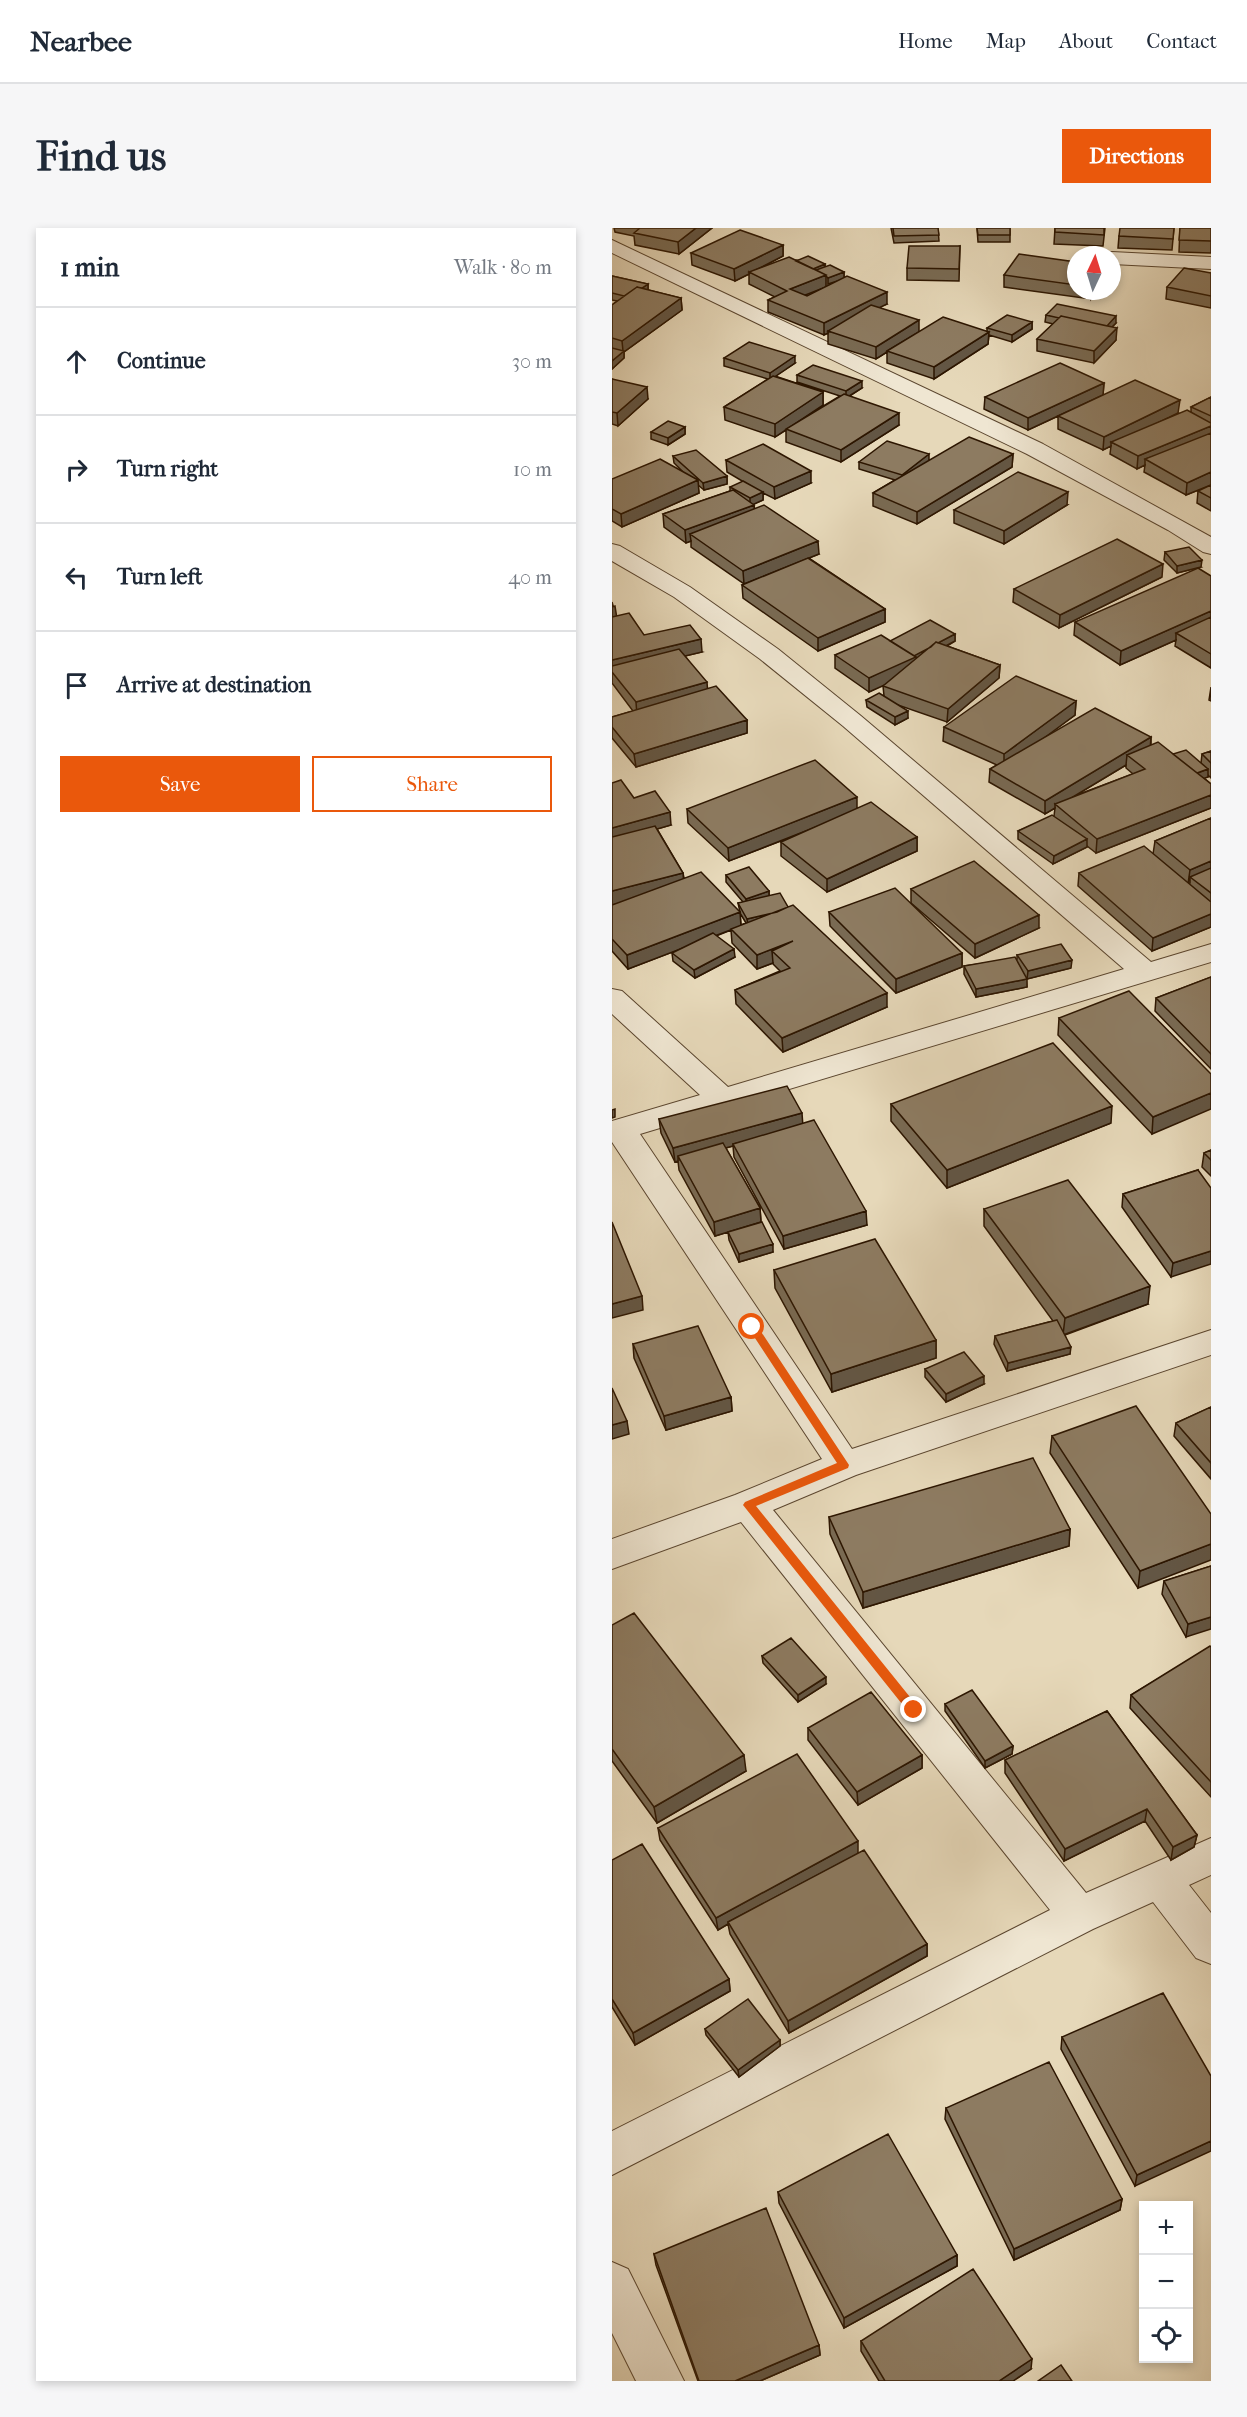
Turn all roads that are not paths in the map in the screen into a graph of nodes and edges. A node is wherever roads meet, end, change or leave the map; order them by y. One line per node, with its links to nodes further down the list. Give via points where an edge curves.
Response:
1 (612, 246): 4 (street, via 1035,449)
2 (1121, 258): 3 (street)
3 (1211, 263)
4 (1211, 547)
5 (612, 550): 7 (street, via 682,592 769,654)
6 (1211, 953): 7 (street)
7 (1145, 972): 9 (street)
8 (612, 998): 9 (street)
9 (721, 1098): 10 (street)
10 (617, 1131): 12 (street)
11 (1211, 1342): 12 (street)
12 (844, 1465): 13 (street)
13 (748, 1505): 14 (street); 17 (street)
14 (612, 1554)
15 (1211, 1856): 16 (street)
16 (1159, 1879): 17 (street); 18 (street)
17 (1079, 1916): 19 (street)
18 (1211, 1945)
19 (612, 2154)
20 (612, 2284): 21 (street)
21 (661, 2381)

